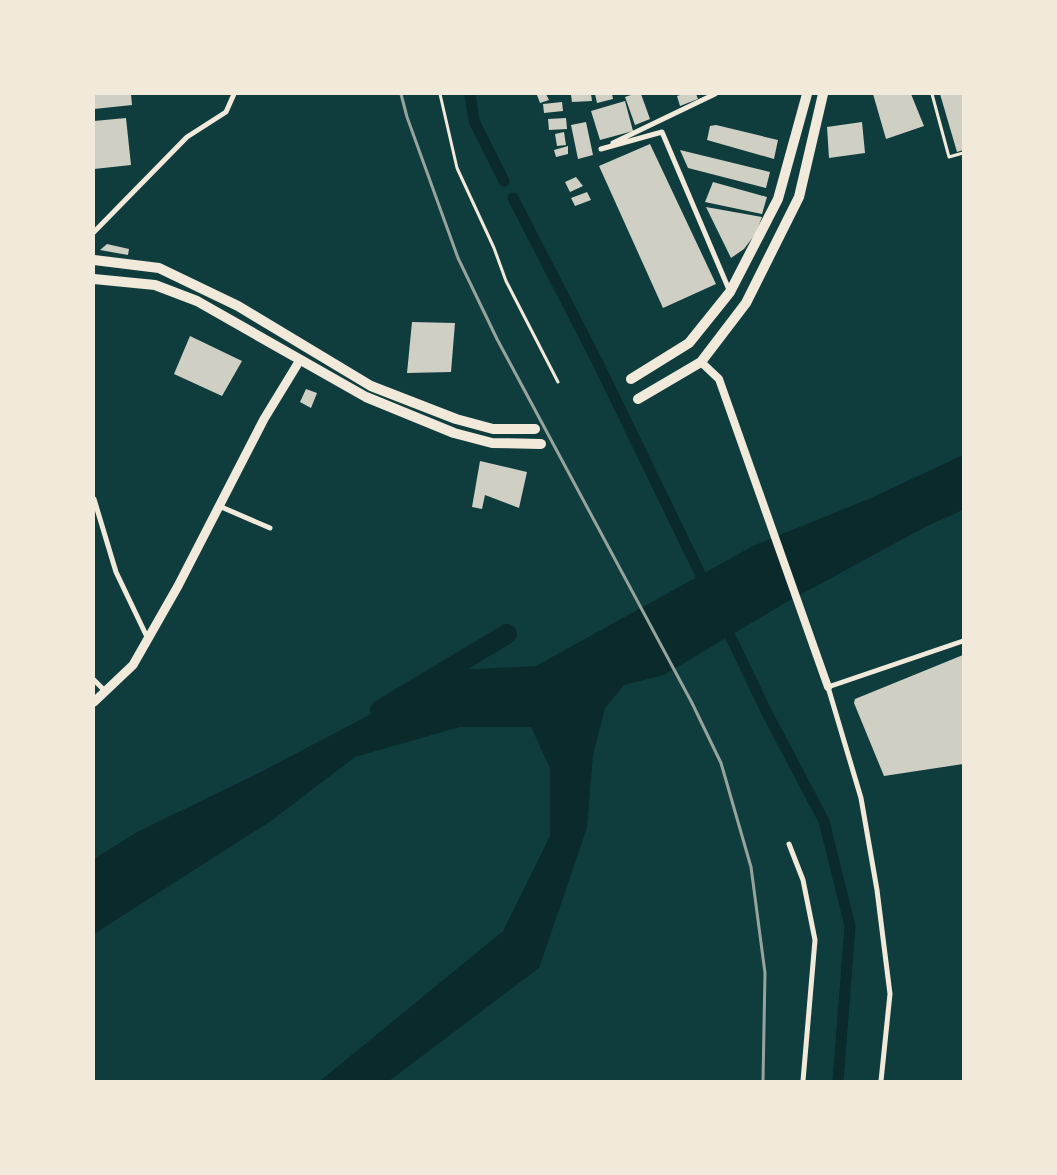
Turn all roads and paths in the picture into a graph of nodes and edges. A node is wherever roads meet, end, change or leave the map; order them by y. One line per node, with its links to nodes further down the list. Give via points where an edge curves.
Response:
1 (234, 94): 8 (street, via 226,112 187,137)
2 (440, 94): 16 (lane, via 457,168 506,281)
3 (715, 94): 11 (street, via 601,149 662,132)
4 (808, 94): 11 (main road, via 778,199)
5 (823, 94): 14 (main road, via 798,197 746,303)
6 (932, 94): 7 (lane, via 949,157)
7 (963, 153)
8 (94, 232)
9 (94, 260): 12 (main road, via 159,268 238,306)
10 (94, 279): 13 (main road, via 155,285 197,301)
11 (730, 292): 15 (main road, via 689,343)
12 (310, 349): 13 (street); 18 (main road, via 371,386 456,419 493,429)
13 (300, 360): 19 (main road, via 366,397 454,432 492,443); 21 (main road, via 264,419)
14 (700, 362): 17 (main road); 26 (street, via 719,379)
15 (631, 379)
16 (558, 382)
17 (638, 399)
18 (536, 429)
19 (541, 444)
20 (94, 499): 23 (street, via 116,572)
21 (219, 506): 22 (street); 23 (main road)
22 (270, 528)
23 (148, 639): 27 (main road, via 133,665)
24 (963, 641): 26 (street)
25 (94, 680): 27 (street)
26 (828, 687): 31 (street, via 861,798 877,890 890,994)
27 (106, 691): 28 (main road)
28 (94, 702)
29 (789, 844): 30 (street, via 802,880 815,940)
30 (803, 1081)
31 (881, 1081)

